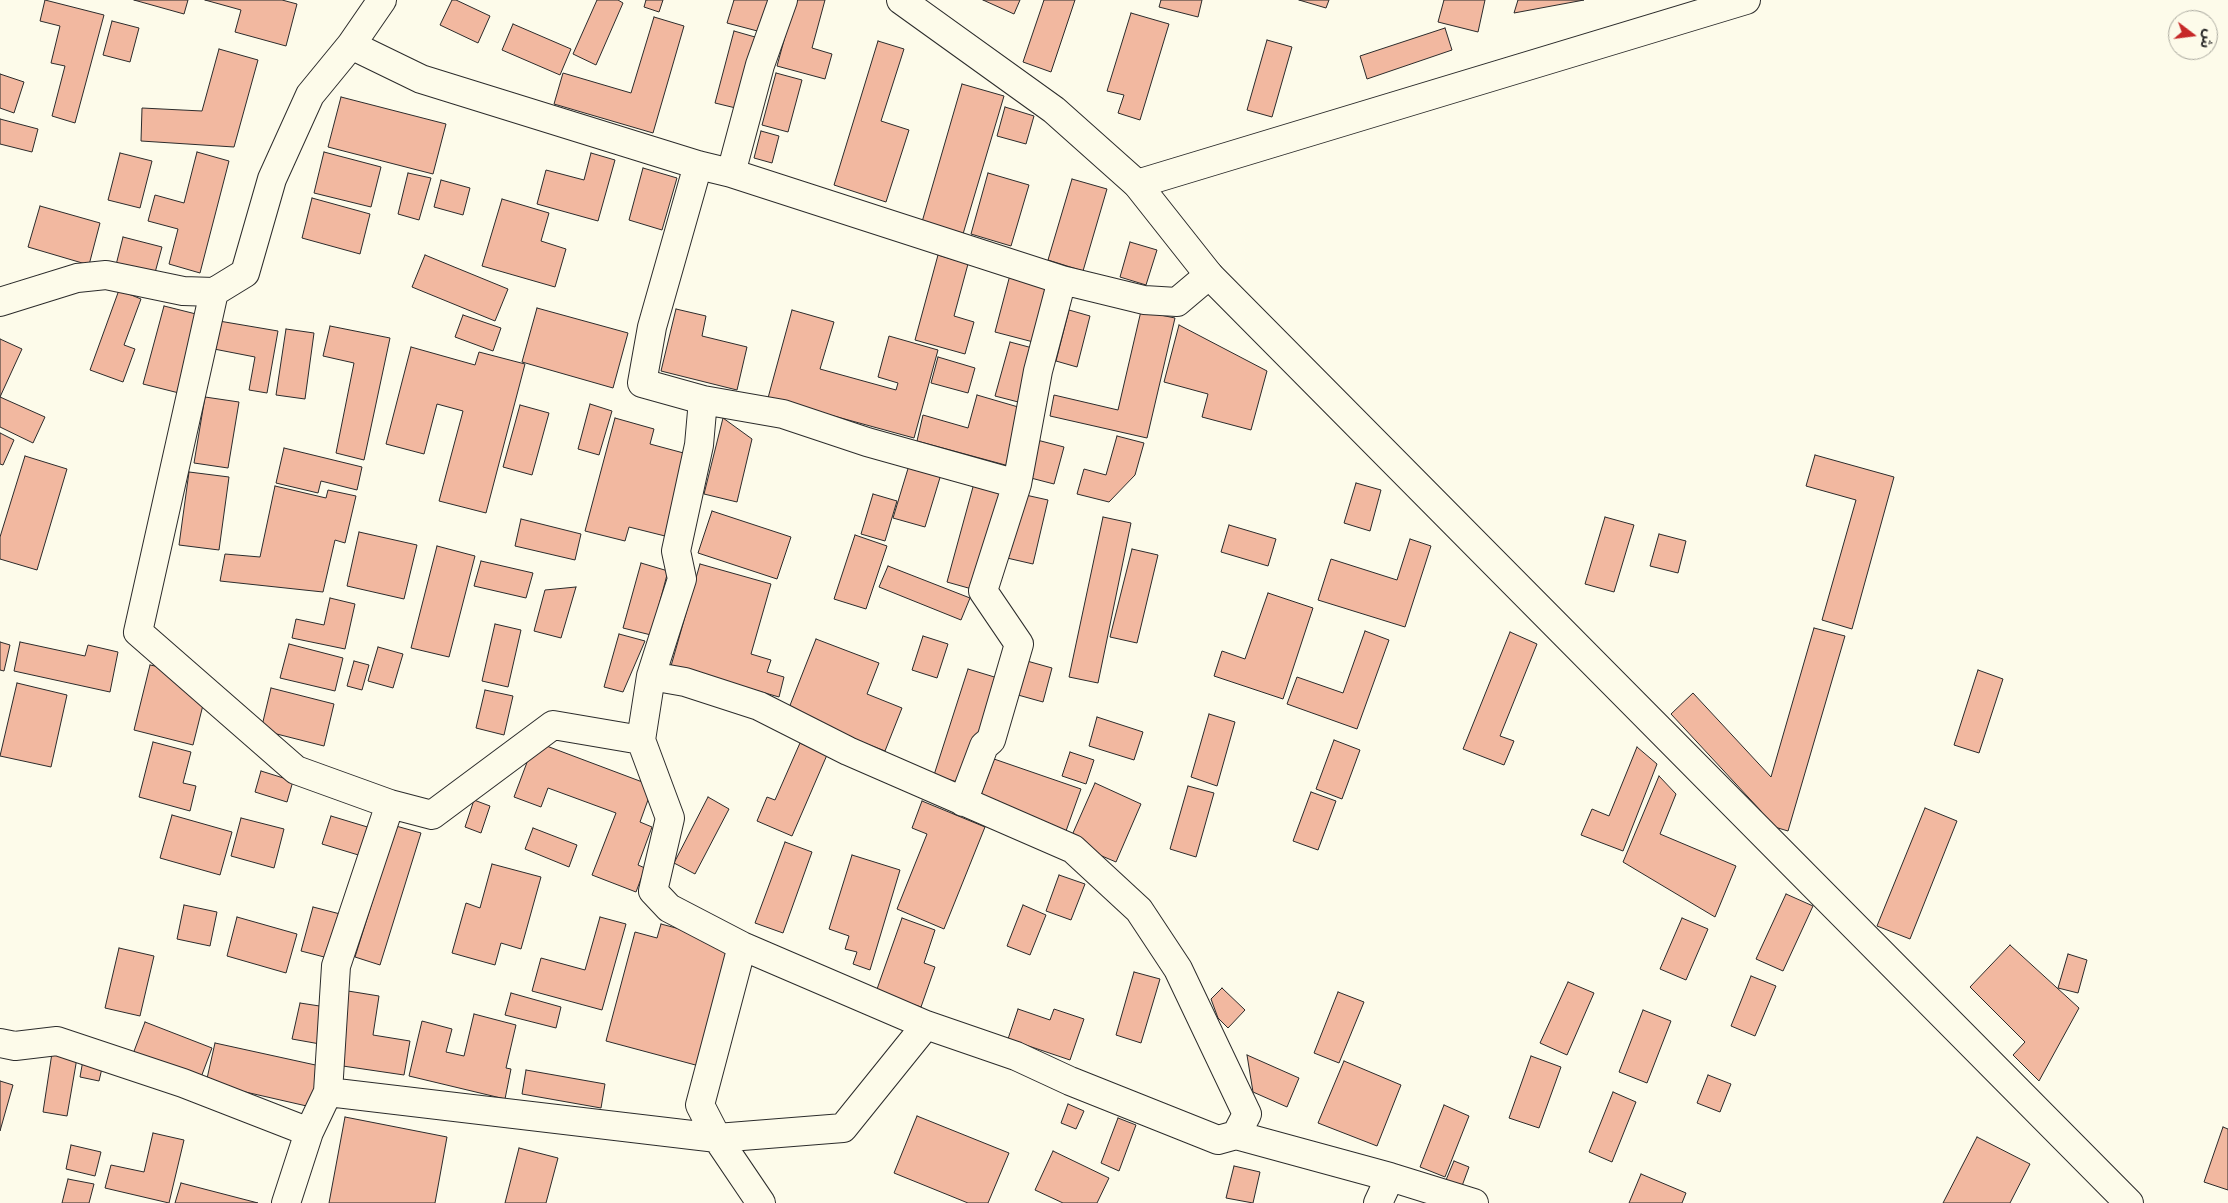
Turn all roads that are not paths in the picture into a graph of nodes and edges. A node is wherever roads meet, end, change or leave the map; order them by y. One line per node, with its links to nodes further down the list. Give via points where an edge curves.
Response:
1 (382, 0): 5 (street)
2 (783, 0): 7 (street, via 760,65)
3 (901, 0): 8 (street, via 1054,110)
4 (1746, 0): 8 (street)
5 (352, 45): 6 (street, via 421,79); 11 (street, via 310,95 272,180 245,273)
6 (698, 165): 7 (street); 13 (street, via 652,327 642,383)
7 (731, 172): 10 (street)
8 (1137, 184): 9 (street)
9 (1208, 276): 10 (street, via 1177,302 1144,300); 31 (street)
10 (1062, 280): 14 (street, via 1038,371)
11 (214, 292): 12 (street, via 183,291 106,274 76,278); 18 (street, via 138,632 296,770)
12 (0, 302)
13 (704, 400): 14 (street, via 784,414 867,442); 15 (street, via 699,445 676,551 682,579)
14 (1017, 484): 17 (street, via 983,591 1019,644 991,740 984,746)
15 (651, 676): 16 (street); 17 (street, via 685,682 759,706 848,752)
16 (641, 740): 18 (street, via 553,725 432,814); 19 (street, via 670,818 653,891 669,908)
17 (963, 802): 24 (street, via 1073,849 1139,910 1178,969 1247,1114)
18 (390, 804): 22 (street, via 336,966)
19 (742, 946): 20 (street); 25 (street, via 700,1106)
20 (926, 1026): 24 (street, via 1016,1056 1070,1082 1218,1140); 25 (street, via 843,1128)
21 (0, 1043): 23 (street, via 15,1046 58,1041)
22 (328, 1092): 23 (street); 25 (street)
23 (309, 1132): 27 (street)
24 (1236, 1135): 26 (street)
25 (717, 1138): 28 (street)
26 (1390, 1178): 29 (street); 30 (street)
27 (286, 1203)
28 (761, 1203)
29 (1378, 1203)
30 (1474, 1203)
31 (2129, 1203)

